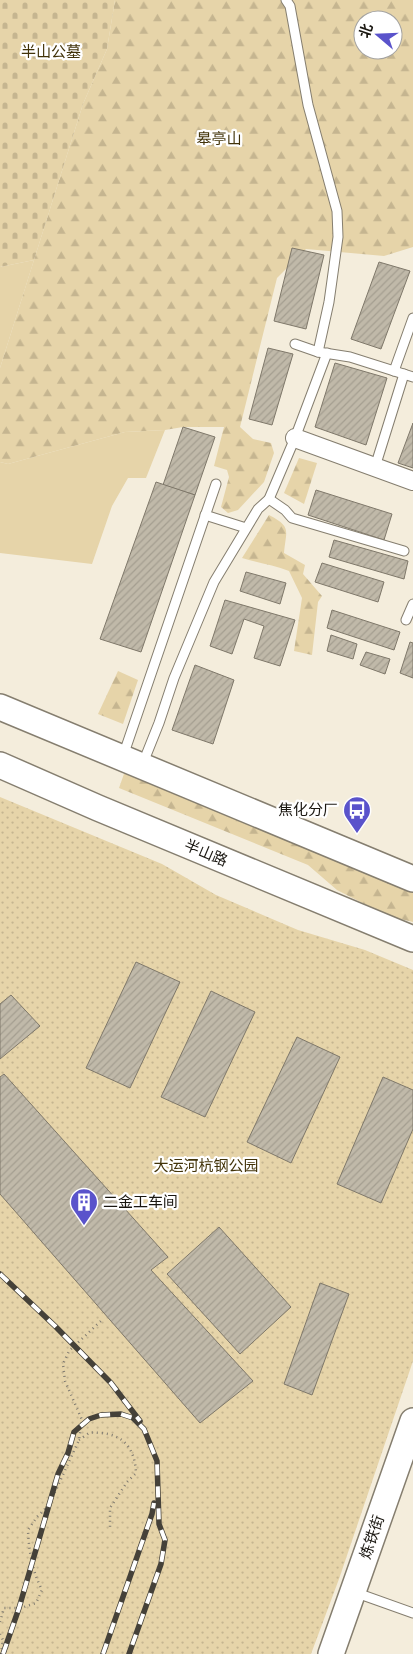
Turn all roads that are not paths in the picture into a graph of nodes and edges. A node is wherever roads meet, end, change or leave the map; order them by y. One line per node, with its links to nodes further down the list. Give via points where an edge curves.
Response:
1 (286, 0): 4 (lane, via 290,6 308,105 337,211 338,238)
2 (413, 318): 5 (lane)
3 (295, 344): 4 (lane)
4 (322, 353): 5 (lane, via 350,357); 8 (lane)
5 (394, 371): 6 (lane)
6 (404, 374): 7 (lane); 9 (lane)
7 (413, 377)
8 (296, 438): 9 (street); 12 (lane)
9 (375, 467): 10 (street)
10 (413, 481)
11 (216, 484): 13 (lane)
12 (269, 500): 14 (lane, via 258,509); 15 (lane, via 292,518)
13 (206, 515): 14 (lane); 19 (lane)
14 (246, 528): 19 (lane, via 214,582 159,723)
15 (404, 551)
16 (413, 604): 17 (lane)
17 (406, 620)
18 (0, 707): 19 (main road)
19 (132, 762): 21 (main road)
20 (0, 765): 22 (main road, 半山路)
21 (413, 879)
22 (413, 939)
23 (413, 1421): 24 (main road, 炼铁街)
24 (353, 1592): 25 (lane); 26 (main road, 炼铁街)
25 (413, 1613)
26 (331, 1654)

